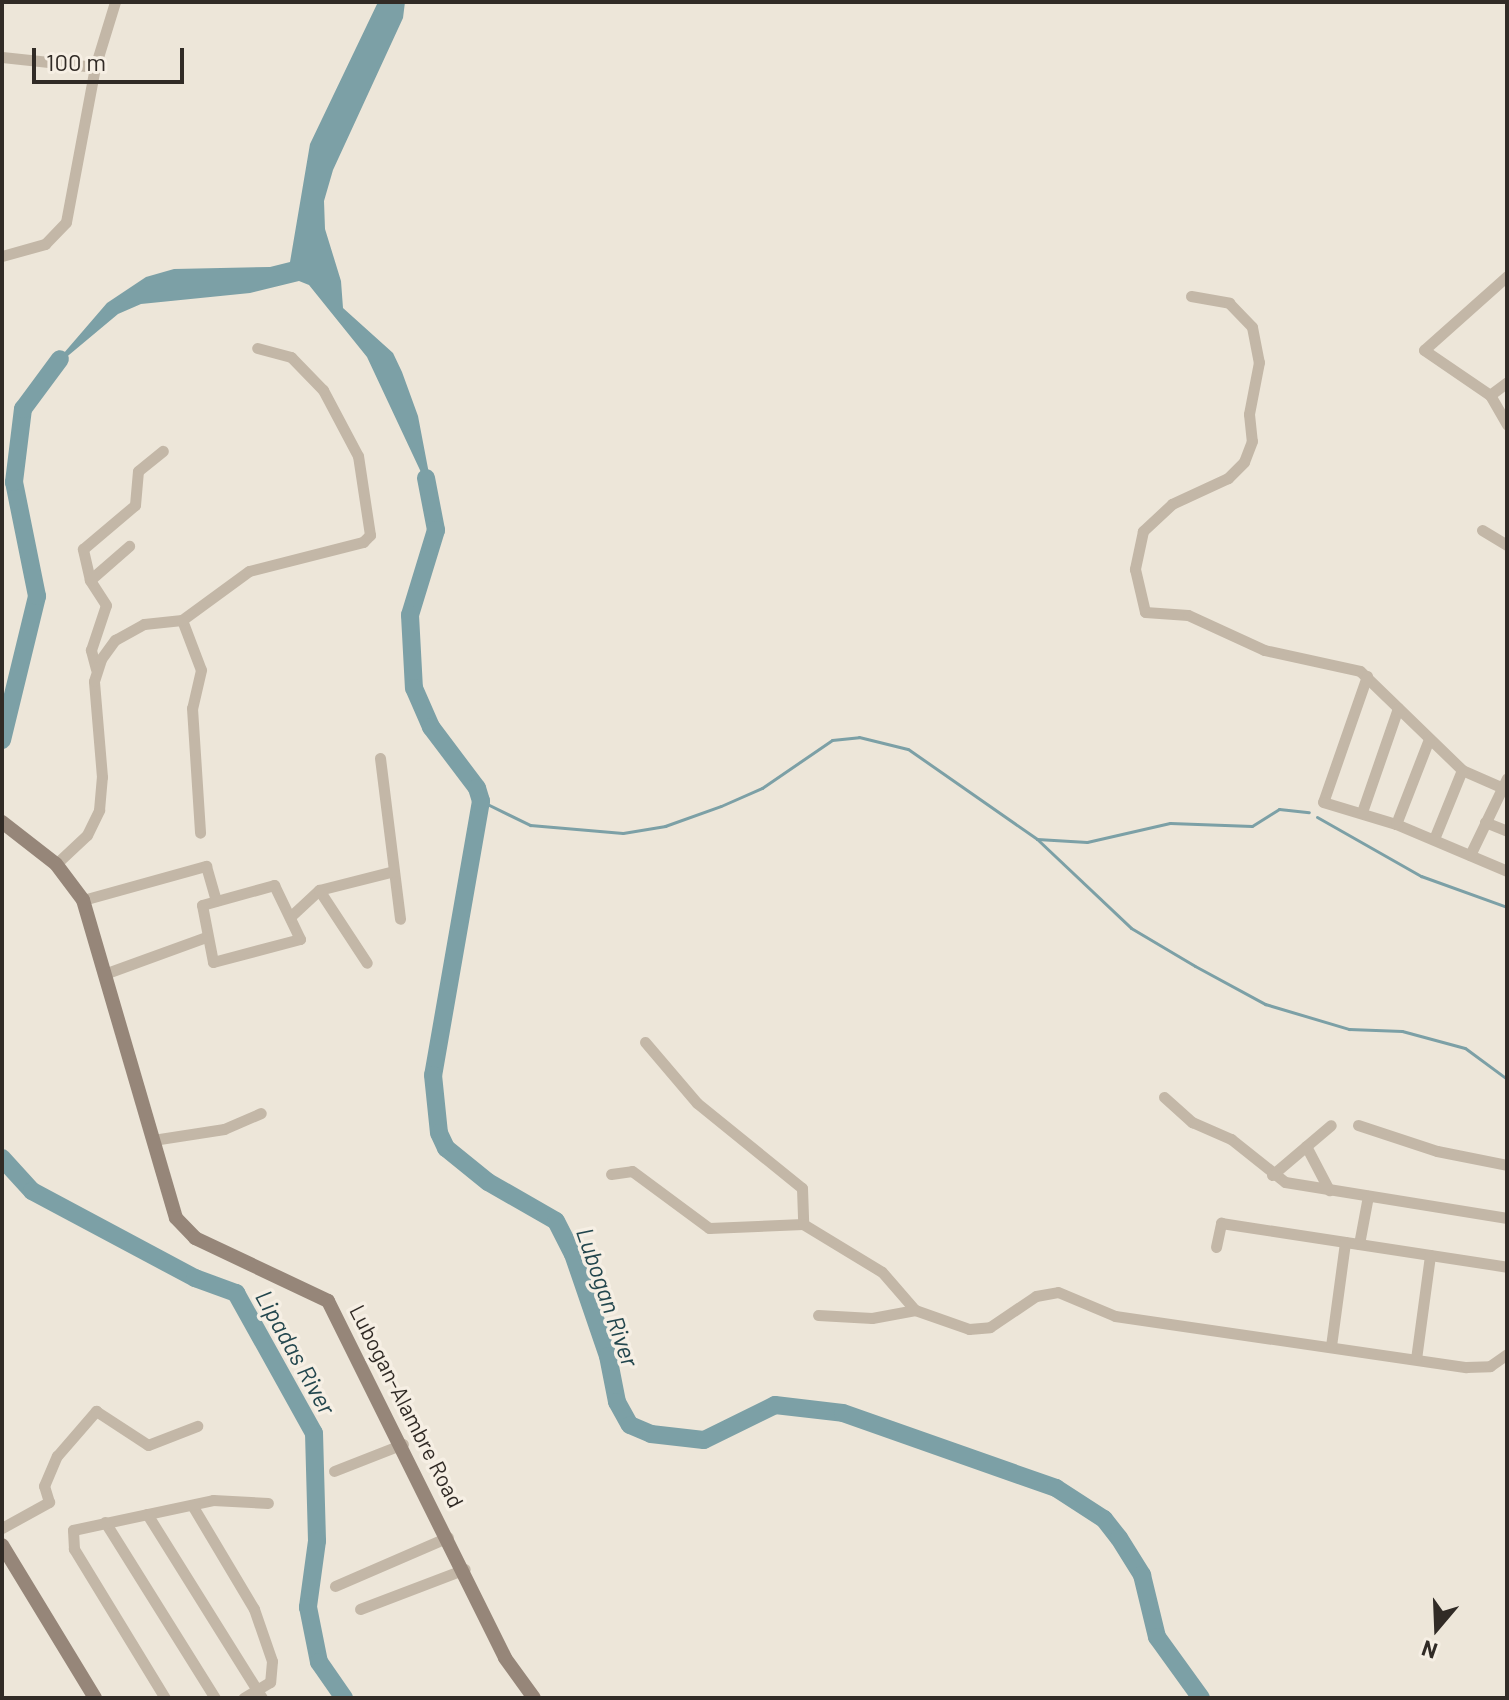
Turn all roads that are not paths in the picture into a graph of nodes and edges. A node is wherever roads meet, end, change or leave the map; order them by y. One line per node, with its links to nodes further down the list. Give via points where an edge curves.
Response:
1 (115, 2): 3 (street)
2 (2, 57): 3 (street)
3 (95, 67): 4 (street, via 66,222 45,244)
4 (2, 256)
5 (1507, 276): 9 (street, via 1424,350)
6 (1191, 296): 18 (street, via 1229,303 1252,327 1259,362 1249,414 1252,441 1244,462 1228,478 1172,504 1143,531 1135,569 1145,612 1188,615 1264,650 1346,666)
7 (257, 348): 16 (street, via 291,357 323,390 358,456 370,535 363,542 249,571)
8 (1507, 382): 9 (street)
9 (1490, 395): 10 (street)
10 (1507, 425)
11 (163, 451): 15 (street, via 138,471 135,505 83,549)
12 (1482, 530): 13 (street)
13 (1507, 545)
14 (129, 546): 15 (street)
15 (90, 580): 17 (street, via 106,605 91,650)
16 (182, 620): 17 (street, via 132,628 106,650); 29 (street, via 201,677 192,708)
17 (96, 669): 32 (street, via 99,810 87,835)
18 (1367, 676): 19 (street); 24 (street, via 1322,798 1328,806)
19 (1398, 708): 20 (street); 24 (street)
20 (1429, 739): 22 (street); 27 (street)
21 (380, 758): 33 (street)
22 (1462, 770): 23 (street); 30 (street)
23 (1505, 782): 25 (street)
24 (1362, 812): 27 (street)
25 (1485, 822): 28 (street); 31 (street)
26 (4, 824): 32 (street, Lubogan-Alambre Road)
27 (1396, 824): 30 (street)
28 (1507, 831)
29 (200, 833)
30 (1434, 839): 31 (street)
31 (1470, 855): 34 (street)
32 (56, 864): 36 (street, Lubogan-Alambre Road)
33 (394, 871): 35 (street); 39 (street)
34 (1507, 871)
35 (319, 890): 38 (street); 41 (street)
36 (83, 900): 37 (street, via 206,866); 42 (street, Lubogan-Alambre Road)
37 (216, 901): 38 (street, via 274,885); 40 (street, via 202,905)
38 (290, 917): 40 (street, via 300,939 239,957 213,962)
39 (400, 919)
40 (206, 937): 42 (street)
41 (367, 963)
42 (107, 973): 48 (street, Lubogan-Alambre Road)
43 (645, 1042): 56 (street, via 697,1103 802,1188)
44 (1164, 1097): 52 (street, via 1198,1127 1231,1139)
45 (261, 1113): 48 (street, via 224,1129)
46 (1331, 1125): 49 (street)
47 (1358, 1125): 50 (street, via 1437,1151)
48 (153, 1140): 68 (street, Lubogan-Alambre Road, via 170,1205 185,1230 328,1301)
49 (1306, 1146): 52 (street); 53 (street)
50 (1507, 1165)
51 (611, 1174): 56 (street, via 632,1171 717,1230)
52 (1272, 1175): 53 (street)
53 (1329, 1190): 54 (street)
54 (1368, 1196): 55 (street); 58 (street)
55 (1507, 1218)
56 (803, 1224): 62 (street, via 882,1272)
57 (1345, 1242): 58 (street); 59 (street, via 1221,1223); 64 (street)
58 (1359, 1244): 60 (street)
59 (1216, 1247)
60 (1430, 1255): 61 (street); 66 (street)
61 (1507, 1267)
62 (915, 1310): 63 (street, via 872,1318); 64 (street, via 980,1330 1036,1296 1058,1292 1115,1316)
63 (818, 1315)
64 (1331, 1346): 66 (street)
65 (1507, 1354): 66 (street, via 1484,1368)
66 (1416, 1359)
67 (197, 1426): 74 (street, via 148,1445 96,1411 57,1456 44,1486 49,1502)
68 (403, 1444): 69 (street); 75 (street, Lubogan-Alambre Road)
69 (334, 1471)
70 (268, 1503): 71 (street, via 213,1500)
71 (192, 1505): 72 (street); 80 (street, via 260,1625 273,1675)
72 (147, 1514): 73 (street); 80 (street)
73 (105, 1522): 82 (street, via 73,1530 74,1549); 83 (street)
74 (2, 1528)
75 (448, 1537): 77 (street, Lubogan-Alambre Road); 78 (street)
76 (2, 1545): 81 (street)
77 (465, 1569): 79 (street); 85 (street, Lubogan-Alambre Road, via 505,1658)
78 (335, 1586)
79 (360, 1609)
80 (260, 1694): 84 (street)
81 (95, 1698)
82 (165, 1698)
83 (215, 1698)
84 (243, 1698)
85 (534, 1698)

